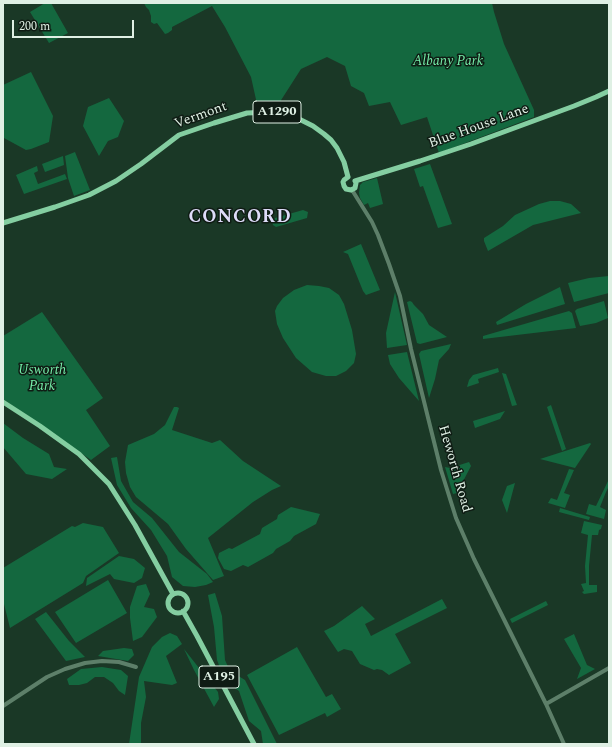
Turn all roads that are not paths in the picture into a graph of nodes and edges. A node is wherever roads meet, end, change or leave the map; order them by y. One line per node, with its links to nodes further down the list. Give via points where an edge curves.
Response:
1 (609, 91): 3 (main road, Blue House Lane, via 471,144)
2 (348, 177): 3 (main road); 4 (main road, A1290, via 343,182 344,186 346,190); 5 (main road, Vermont / A1290, via 337,148 313,126 281,113 247,113 178,135 141,164 89,195)
3 (355, 180): 4 (main road, via 356,186)
4 (352, 190): 11 (street, Heworth Road, via 372,222 390,264 400,296 441,470 456,518)
5 (3, 223)
6 (3, 402): 7 (main road, via 79,454 109,484)
7 (173, 594): 8 (main road, via 179,593 186,597 188,603); 8 (main road, via 168,602 170,608 176,612)
8 (183, 611): 13 (main road, A195)
9 (136, 667): 12 (street, via 119,662 85,663 47,677)
10 (609, 668): 11 (street)
11 (546, 704): 14 (street, Heworth Road)
12 (3, 706)
13 (254, 744)
14 (564, 744)

